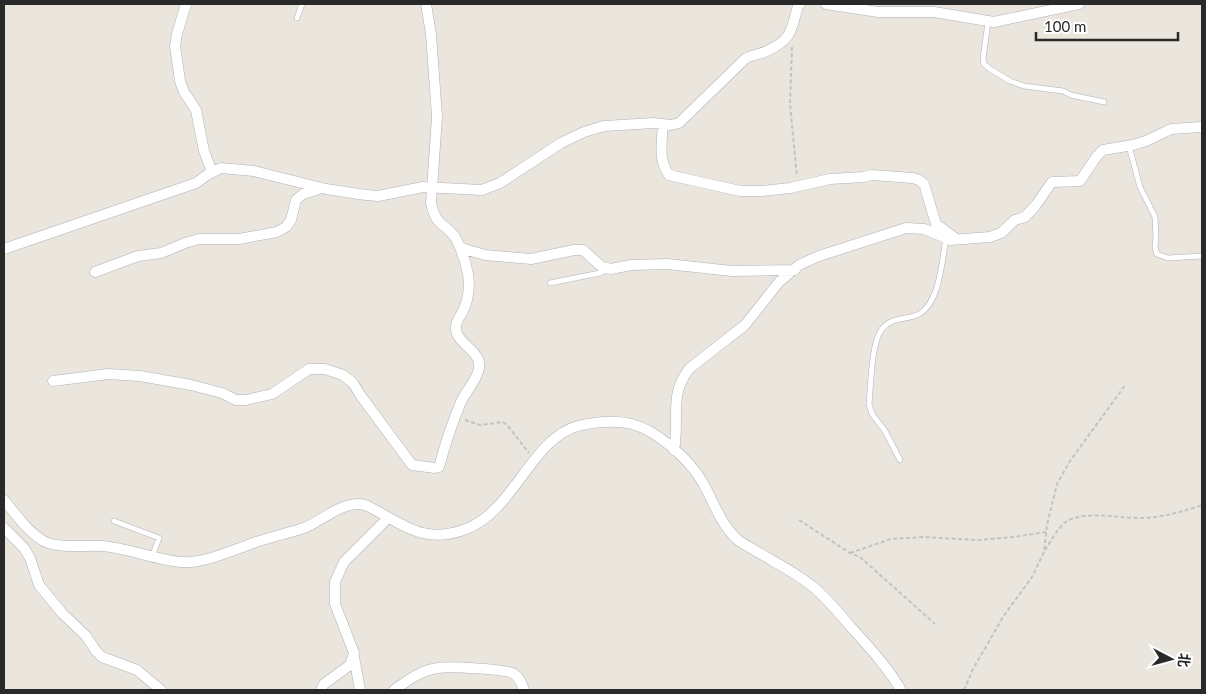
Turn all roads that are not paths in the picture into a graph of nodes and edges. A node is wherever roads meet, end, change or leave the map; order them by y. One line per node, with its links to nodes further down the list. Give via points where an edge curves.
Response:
1 (186, 4): 13 (street, via 175,46 180,82 196,110)
2 (302, 4): 7 (lane)
3 (426, 4): 14 (street, via 437,117)
4 (800, 4): 10 (street, via 790,36 766,52 750,55 679,123)
5 (826, 4): 8 (street, via 878,12 934,12)
6 (1079, 4): 8 (street)
7 (297, 18)
8 (988, 22): 9 (lane, via 983,59 990,70 1024,86 1063,91)
9 (1104, 102)
10 (663, 124): 14 (street, via 604,126 584,132 561,143 500,183 482,190); 17 (street, via 661,157 663,168 669,175 740,191 762,191 872,175 913,178 924,184 936,224)
11 (1202, 127): 12 (street, via 1171,128)
12 (1129, 146): 17 (street, via 1103,150 1080,182 1052,182 1025,217 1015,220 1000,233); 20 (lane, via 1140,187 1155,217 1157,254 1168,258)
13 (212, 172): 15 (street, via 221,168 238,169); 19 (street, via 196,183)
14 (432, 187): 15 (street, via 378,196); 18 (street, via 434,214 439,223 454,235)
15 (322, 188): 23 (street, via 303,194 296,200 286,227 277,232 239,239 200,239)
16 (946, 238): 17 (street); 22 (street, via 924,229 906,228 819,256); 27 (lane, via 934,296 926,309 917,315 889,322 876,339 869,404)
17 (957, 240)
18 (461, 248): 21 (street, via 485,256 531,259 583,250 602,267); 25 (street, via 470,283 455,329 478,360 480,368 461,402 439,467 412,465 353,383 343,375 324,369 309,369 272,394 246,400 140,376 108,374)
19 (4, 250)
20 (1202, 256)
21 (608, 268): 22 (street, via 667,264 732,270); 24 (lane, via 600,273)
22 (794, 270): 26 (street, via 745,325 682,377 677,390)
23 (94, 272)
24 (550, 283)
25 (53, 382)
26 (674, 450): 29 (street, via 656,435 633,424 612,422 575,427 552,441 484,520 466,529 432,536 414,532); 39 (street, via 700,479 726,528 737,539 824,596 887,667)
27 (900, 460)
28 (4, 500): 32 (street, via 41,540 49,544 104,546)
29 (388, 518): 32 (street, via 368,506 354,505 307,527 192,562); 33 (street, via 344,562 335,582 335,604 352,643)
30 (114, 521): 32 (lane, via 159,538)
31 (4, 528): 34 (street, via 24,548 39,585 96,651 102,657 137,670)
32 (152, 558)
33 (353, 656): 35 (street, via 350,665 324,684); 36 (street)
34 (161, 690)
35 (321, 690)
36 (360, 690)
37 (394, 690): 38 (street, via 414,676 438,668 514,673)
38 (524, 690)
39 (901, 690)

